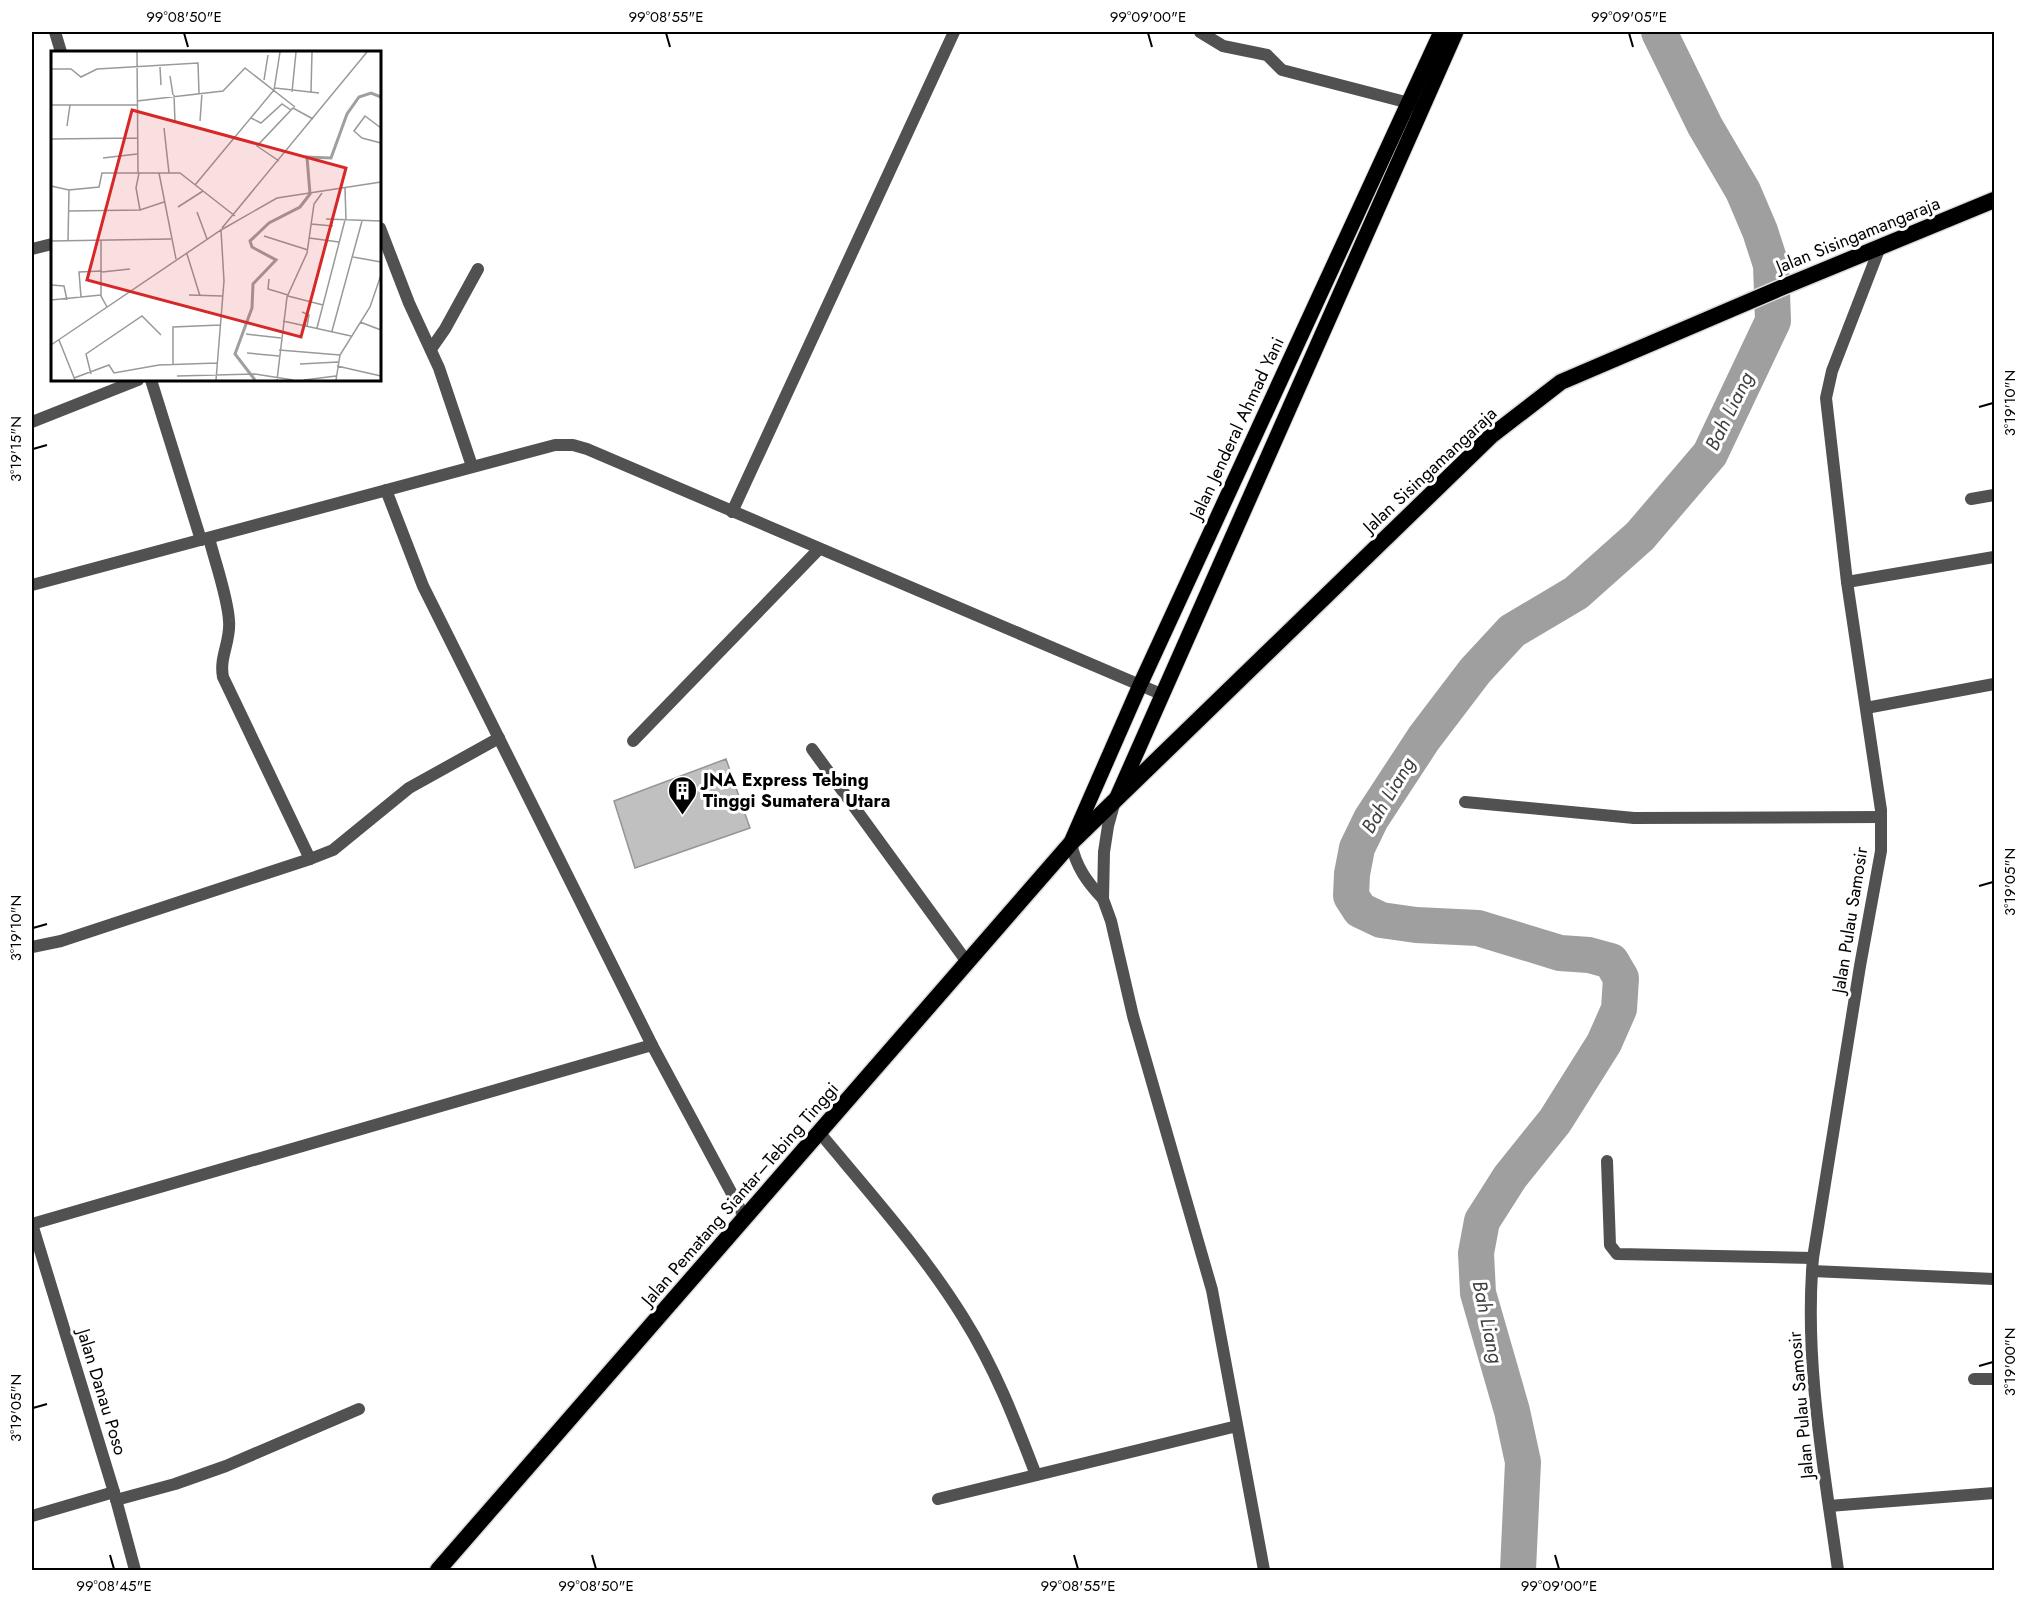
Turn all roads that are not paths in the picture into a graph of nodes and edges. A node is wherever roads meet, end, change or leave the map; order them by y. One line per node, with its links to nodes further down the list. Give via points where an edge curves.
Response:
1 (55, 32): 6 (street)
2 (954, 32): 22 (street)
3 (1200, 32): 7 (street, via 1223,46 1267,55 1282,70)
4 (1441, 32): 7 (main road, Jalan Jenderal Ahmad Yani)
5 (1456, 32): 7 (main road, Jalan Jenderal Ahmad Yani)
6 (61, 51)
7 (1415, 105): 29 (main road, Jalan Jenderal Ahmad Yani); 30 (main road, Jalan Jenderal Ahmad Yani)
8 (1995, 200): 11 (highway, Jalan Sisingamangaraja)
9 (381, 231): 14 (street)
10 (51, 244): 12 (street)
11 (1880, 247): 26 (street, Jalan Pulau Samosir, via 1832,371 1826,398); 35 (highway, Jalan Sisingamangaraja, via 1561,382 1491,436)
12 (32, 249)
13 (478, 269): 14 (street)
14 (431, 350): 18 (street)
15 (135, 381): 17 (street)
16 (151, 381): 23 (street)
17 (32, 422)
18 (472, 466): 19 (street); 22 (street, via 555,445 573,445)
19 (386, 490): 23 (street); 32 (street, via 423,586)
20 (1995, 495): 21 (street)
21 (1971, 499)
22 (732, 512): 24 (street)
23 (205, 539): 27 (street); 39 (street, via 229,619 230,635 220,665 223,677)
24 (819, 549): 29 (street); 33 (street)
25 (1995, 557): 26 (street)
26 (1847, 582): 31 (street, Jalan Pulau Samosir)
27 (32, 585)
28 (1995, 684): 31 (street)
29 (1140, 685): 30 (street); 38 (main road, Jalan Jenderal Ahmad Yani)
30 (1161, 694): 35 (main road, Jalan Jenderal Ahmad Yani)
31 (1866, 708): 37 (street, Jalan Pulau Samosir)
32 (499, 738): 39 (street, via 409,788 333,849); 43 (street)
33 (633, 741)
34 (812, 749): 42 (street)
35 (1116, 799): 38 (highway, Jalan Sisingamangaraja); 40 (street, via 1104,852)
36 (1465, 802): 37 (street, via 1634,818)
37 (1881, 817): 48 (street, Jalan Pulau Samosir, via 1881,851)
38 (1071, 843): 40 (street, via 1084,878); 42 (highway, Jalan Pematang Siantar–Tebing Tinggi)
39 (310, 859): 41 (street)
40 (1103, 899): 54 (street, via 1212,1290)
41 (32, 947)
42 (967, 962): 44 (highway, Jalan Pematang Siantar–Tebing Tinggi)
43 (652, 1046): 46 (street); 47 (street)
44 (819, 1132): 46 (highway, Jalan Pematang Siantar–Tebing Tinggi); 55 (street, via 927,1263 964,1317 1001,1384)
45 (1607, 1161): 48 (street, via 1610,1245 1617,1254)
46 (745, 1218): 62 (highway, Jalan Pematang Siantar–Tebing Tinggi)
47 (32, 1224): 57 (street, Jalan Danau Poso)
48 (1813, 1257): 49 (street, Jalan Pulau Samosir)
49 (1812, 1271): 50 (street); 59 (street, Jalan Pulau Samosir, via 1814,1393)
50 (1995, 1279)
51 (1974, 1379): 52 (street)
52 (1995, 1379)
53 (359, 1409): 57 (street, via 226,1466 175,1484)
54 (1237, 1426): 55 (street); 63 (street)
55 (1036, 1475): 58 (street)
56 (1995, 1493): 59 (street)
57 (115, 1496): 60 (street); 61 (street, Jalan Danau Poso)
58 (939, 1499)
59 (1829, 1506): 64 (street, Jalan Pulau Samosir)
60 (32, 1516)
61 (135, 1570)
62 (438, 1570)
63 (1264, 1570)
64 (1838, 1570)

